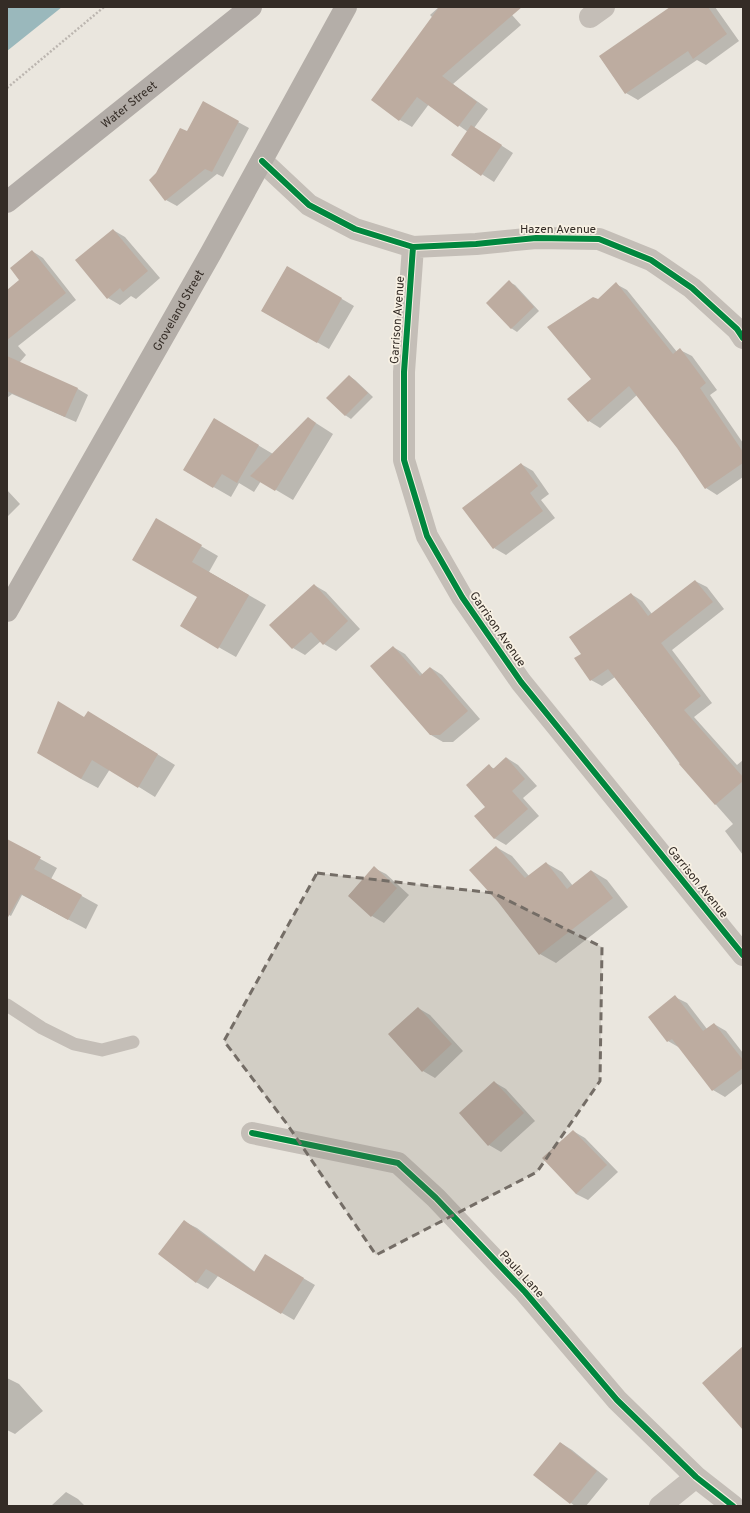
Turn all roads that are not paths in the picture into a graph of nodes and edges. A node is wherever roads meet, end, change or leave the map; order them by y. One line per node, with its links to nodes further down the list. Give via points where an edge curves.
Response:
1 (251, 7): 4 (main road, Water Street)
2 (346, 7): 3 (main road, Groveland Street)
3 (262, 161): 5 (street, Hazen Avenue, via 310,205 355,229); 7 (main road, Groveland Street)
4 (7, 202)
5 (413, 247): 6 (street, Hazen Avenue, via 536,238 600,239 651,260 686,284 736,328); 8 (street, Garrison Avenue, via 404,372 404,460 427,536 462,597 522,682)
6 (743, 338)
7 (7, 611)
8 (743, 955)
9 (7, 1005): 10 (lane, via 42,1028 74,1044 102,1050)
10 (133, 1042)
11 (252, 1133): 12 (street, Paula Lane, via 398,1163 436,1198 525,1292 617,1400)
12 (696, 1477): 13 (street); 14 (street, Paula Lane)
13 (660, 1506)
14 (733, 1506)

